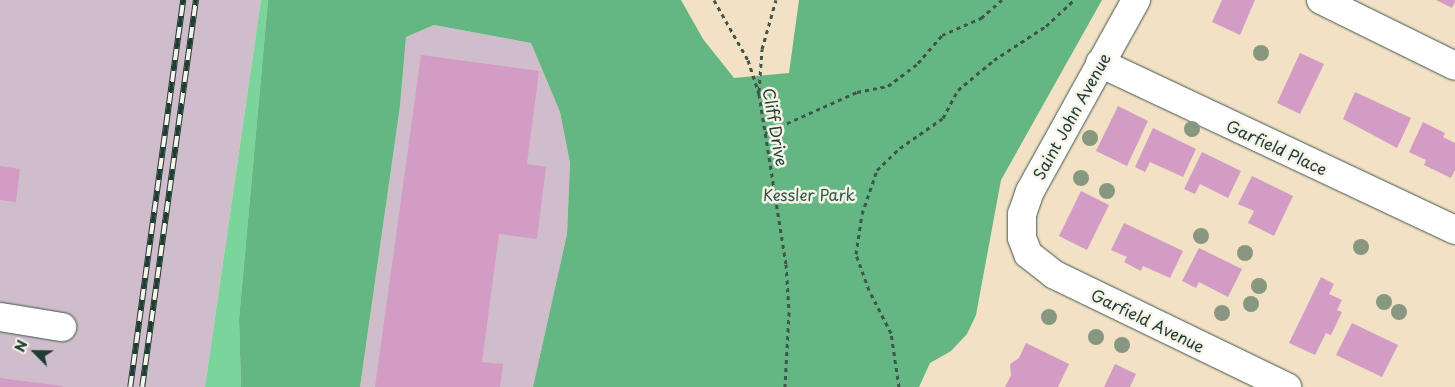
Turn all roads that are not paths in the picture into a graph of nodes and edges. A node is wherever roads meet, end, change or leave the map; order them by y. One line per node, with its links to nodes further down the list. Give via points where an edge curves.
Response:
1 (1136, 0): 3 (street, Saint John Avenue)
2 (1321, 0): 4 (street)
3 (1100, 63): 5 (street, Garfield Place); 6 (street, Saint John Avenue, via 1030,192 1022,214)
4 (1455, 66)
5 (1455, 230)
6 (1022, 238): 9 (street, Garfield Avenue, via 1028,254 1055,275)
7 (0, 317): 8 (street)
8 (62, 327)
9 (1287, 387)

